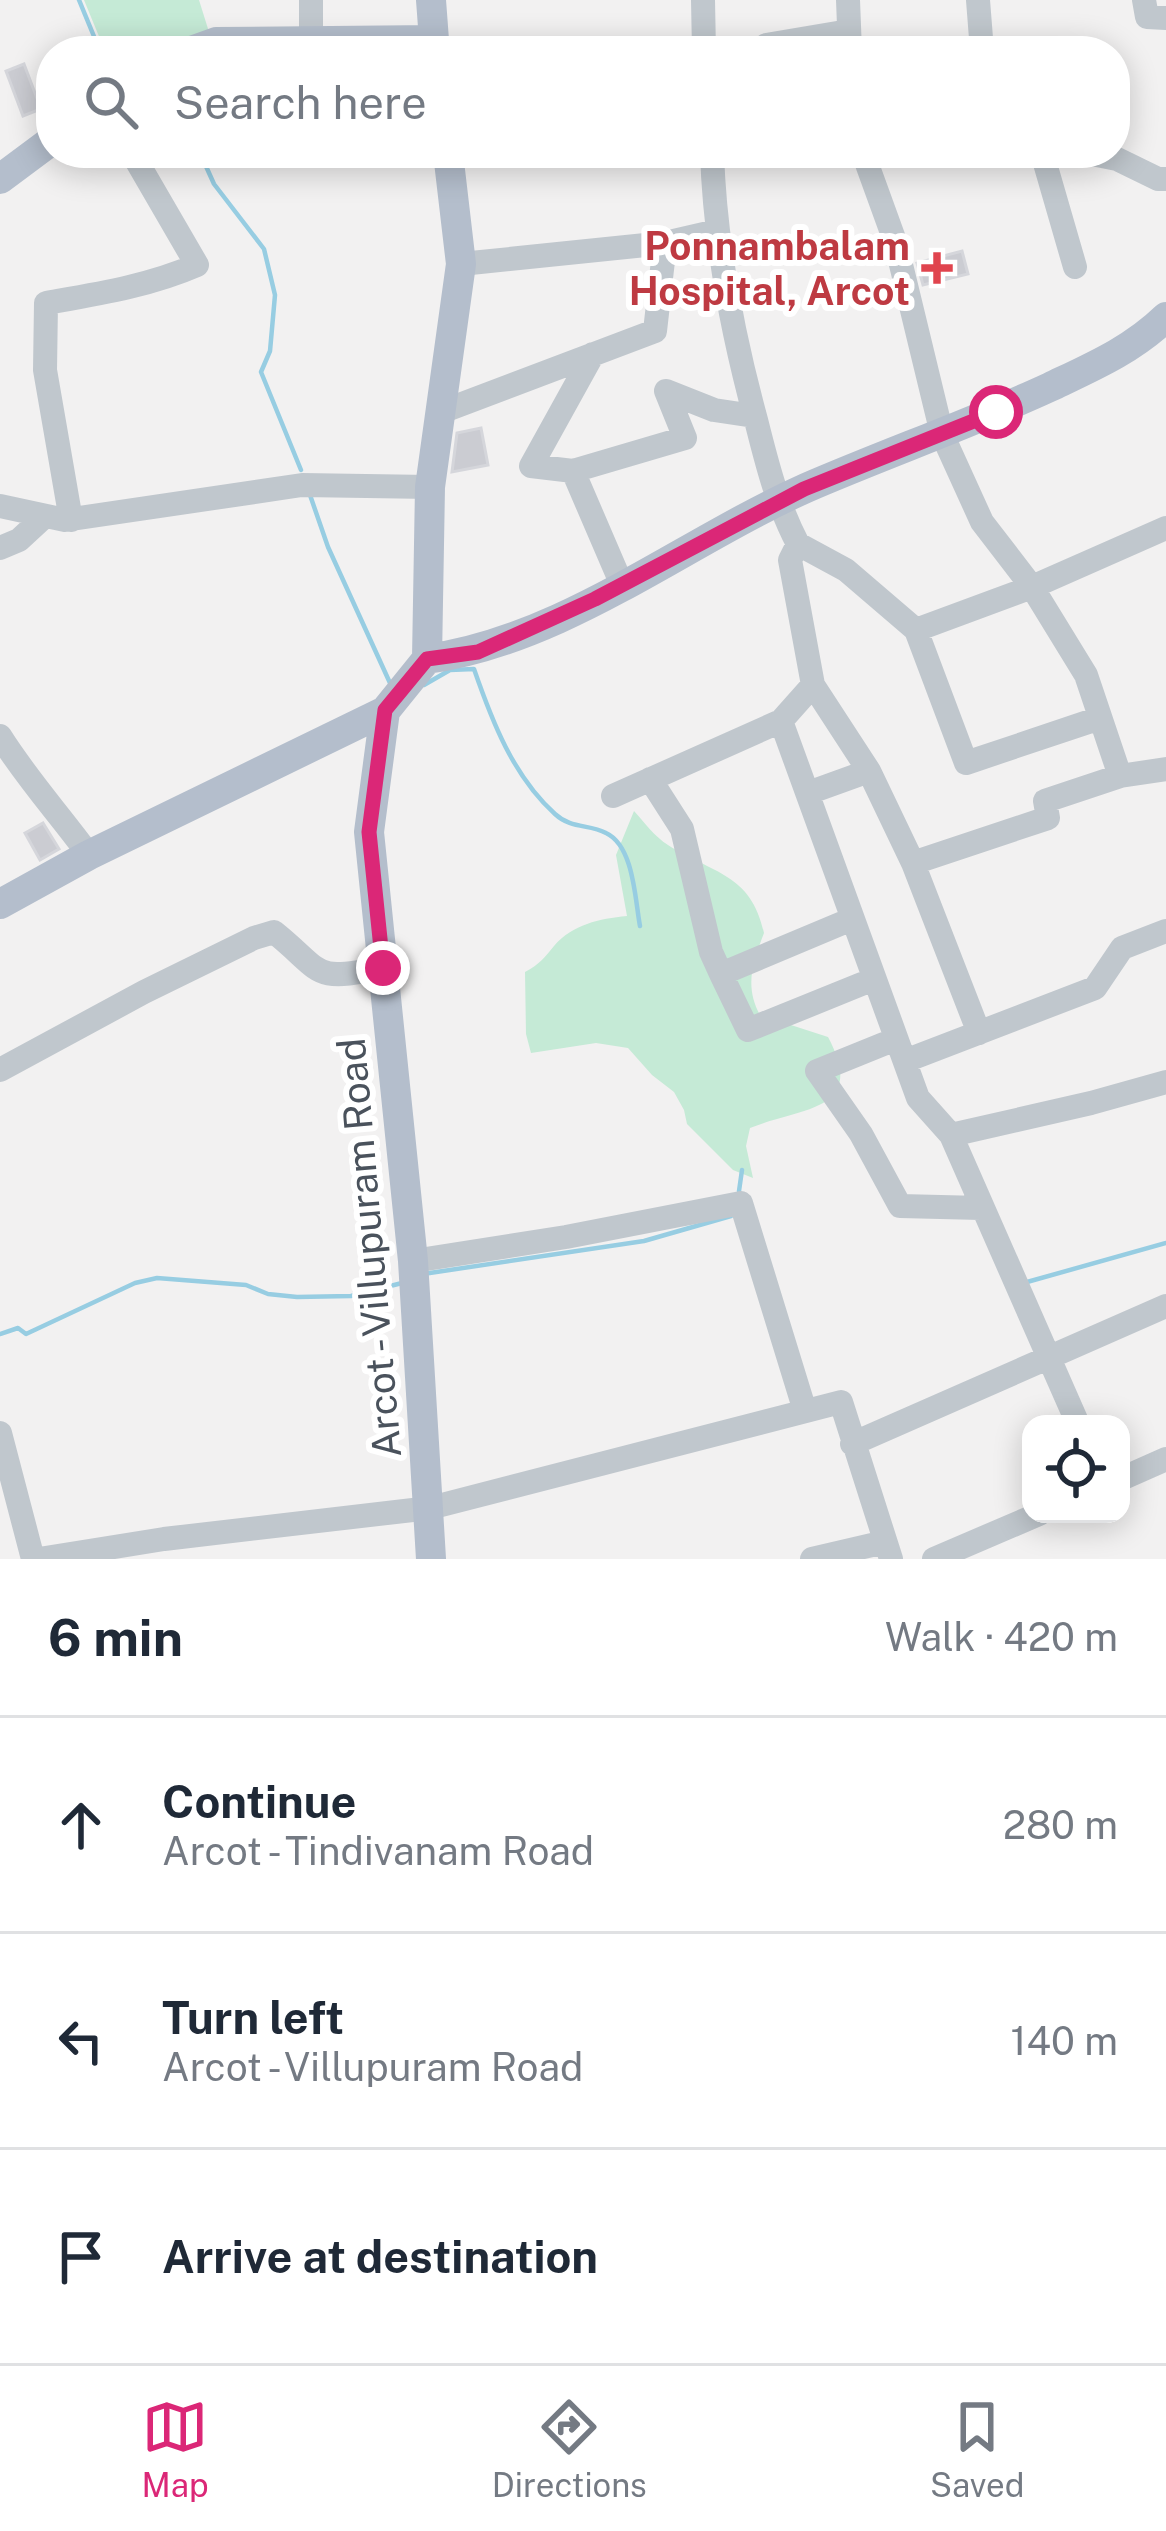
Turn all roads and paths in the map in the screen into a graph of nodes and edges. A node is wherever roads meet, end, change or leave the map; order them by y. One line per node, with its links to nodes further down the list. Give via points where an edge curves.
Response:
1 (311, 0): 8 (street)
2 (431, 0): 9 (main road)
3 (704, 0): 10 (street)
4 (848, 0): 11 (street)
5 (978, 0): 12 (street)
6 (1144, 0): 7 (street, via 1147,17)
7 (1166, 17)
8 (311, 36)
9 (434, 36)
10 (704, 36)
11 (850, 36)
12 (981, 36)
13 (36, 152): 20 (main road)
14 (1130, 166): 21 (street)
15 (141, 168): 36 (street, via 197,265 46,303 45,370)
16 (450, 168): 24 (main road)
17 (713, 168): 22 (street)
18 (868, 168): 30 (street, via 896,244)
19 (1046, 168): 25 (street)
20 (0, 179)
21 (1163, 182)
22 (717, 231): 23 (street); 29 (street)
23 (665, 243): 24 (street); 27 (street, via 655,332)
24 (461, 264): 28 (main road)
25 (1075, 267)
26 (1166, 317): 30 (main road, via 1140,342)
27 (593, 355): 28 (street); 31 (street, via 531,466)
28 (441, 412): 32 (main road)
29 (754, 416): 31 (street, via 667,391 686,438); 33 (street)
30 (942, 434): 33 (main road); 41 (street, via 982,522)
31 (573, 470): 40 (street)
32 (430, 488): 36 (street, via 302,485); 43 (main road)
33 (777, 503): 38 (street); 40 (main road)
34 (0, 506): 35 (street)
35 (45, 516): 36 (street); 39 (street)
36 (71, 520)
37 (1166, 528): 41 (street)
38 (798, 544): 42 (street, via 846,570); 44 (street, via 790,560)
39 (0, 548)
40 (622, 585): 43 (main road, via 478,652)
41 (1032, 587): 42 (street); 46 (street, via 1086,674)
42 (916, 630): 46 (street, via 966,763)
43 (427, 659): 45 (main road)
44 (813, 685): 47 (street); 50 (street)
45 (385, 710): 55 (main road); 60 (main road, Arcot - Villupuram Road, via 369,832)
46 (1100, 718): 51 (street)
47 (781, 721): 52 (street); 53 (street)
48 (0, 736): 55 (street)
49 (1166, 769): 51 (street)
50 (868, 771): 53 (street); 56 (street)
51 (1120, 776): 56 (street, via 1045,801 1048,818)
52 (650, 779): 54 (street); 61 (street, via 682,830)
53 (808, 794): 58 (street)
54 (613, 796)
55 (89, 855): 57 (main road)
56 (913, 863): 63 (street)
57 (0, 904)
58 (851, 919): 61 (street); 62 (street)
59 (1166, 932): 63 (street, via 1122,949 1095,988)
60 (383, 968): 65 (street, via 315,972 274,932); 69 (main road, Arcot - Villupuram Road)
61 (721, 974): 62 (street, via 748,1030)
62 (874, 980): 64 (street)
63 (980, 1033): 64 (street)
64 (900, 1050): 67 (street, via 918,1098); 68 (street, via 817,1071 900,1206)
65 (0, 1070)
66 (1166, 1082): 67 (street)
67 (951, 1135): 68 (street)
68 (981, 1208): 71 (street)
69 (414, 1274): 72 (street, via 741,1203); 78 (main road, Arcot - Villupuram Road)
70 (1166, 1306): 71 (street)
71 (1049, 1360): 73 (street); 75 (street)
72 (805, 1411): 75 (street, via 841,1402); 78 (street)
73 (1074, 1415)
74 (0, 1432): 81 (street)
75 (852, 1444): 80 (street)
76 (1166, 1459): 77 (street)
77 (1130, 1475)
78 (430, 1508): 81 (street); 82 (main road, Arcot - Villupuram Road)
79 (1022, 1521): 84 (street)
80 (888, 1550): 83 (street)
81 (36, 1559)
82 (431, 1559)
83 (812, 1559)
84 (934, 1559)

